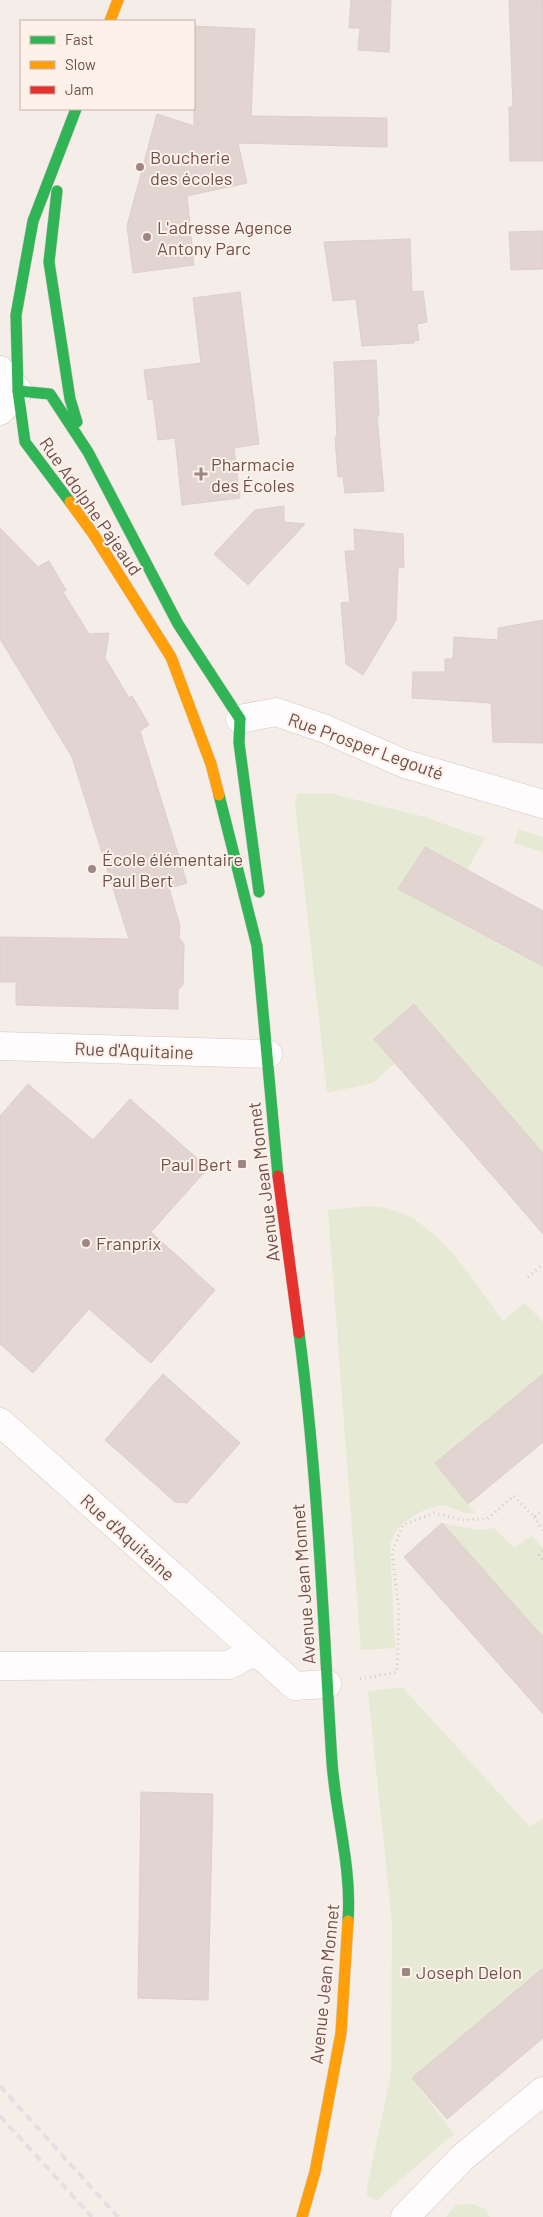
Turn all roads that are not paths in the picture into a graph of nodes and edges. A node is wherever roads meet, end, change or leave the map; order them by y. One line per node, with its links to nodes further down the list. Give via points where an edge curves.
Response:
1 (118, 0): 2 (main road)
2 (110, 20)
3 (76, 110): 4 (main road, Rue Adolphe Pajeaud)
4 (57, 158): 6 (main road, Rue Adolphe Pajeaud, via 33,222 16,315); 7 (main road, Rue Adolphe Pajeaud, via 49,262 70,399)
5 (0, 370): 6 (street)
6 (9, 401): 7 (main road, Rue Adolphe Pajeaud, via 50,394); 9 (main road, Rue Adolphe Pajeaud, via 24,442 94,535 171,657)
7 (88, 452): 8 (main road, Rue Adolphe Pajeaud)
8 (233, 726): 10 (street, Rue Prosper Legouté, via 276,712 323,728 405,764); 11 (main road, Avenue Jean Monnet, via 239,743 259,890)
9 (211, 753): 11 (main road, Avenue Jean Monnet)
10 (543, 804)
11 (257, 946): 13 (main road, Avenue Jean Monnet)
12 (0, 1046): 13 (street, Rue d'Aquitaine)
13 (268, 1054): 17 (main road, Avenue Jean Monnet, via 274,1148 309,1407)
14 (0, 1422): 15 (street, Rue d'Aquitaine)
15 (256, 1651): 16 (street, via 229,1665); 17 (street, Rue d'Aquitaine, via 295,1686)
16 (0, 1666)
17 (327, 1684): 19 (main road, Avenue Jean Monnet, via 333,1775 350,1895 341,2033 315,2172)
18 (543, 2092): 20 (street, via 463,2157)
19 (302, 2217)
20 (405, 2217)

